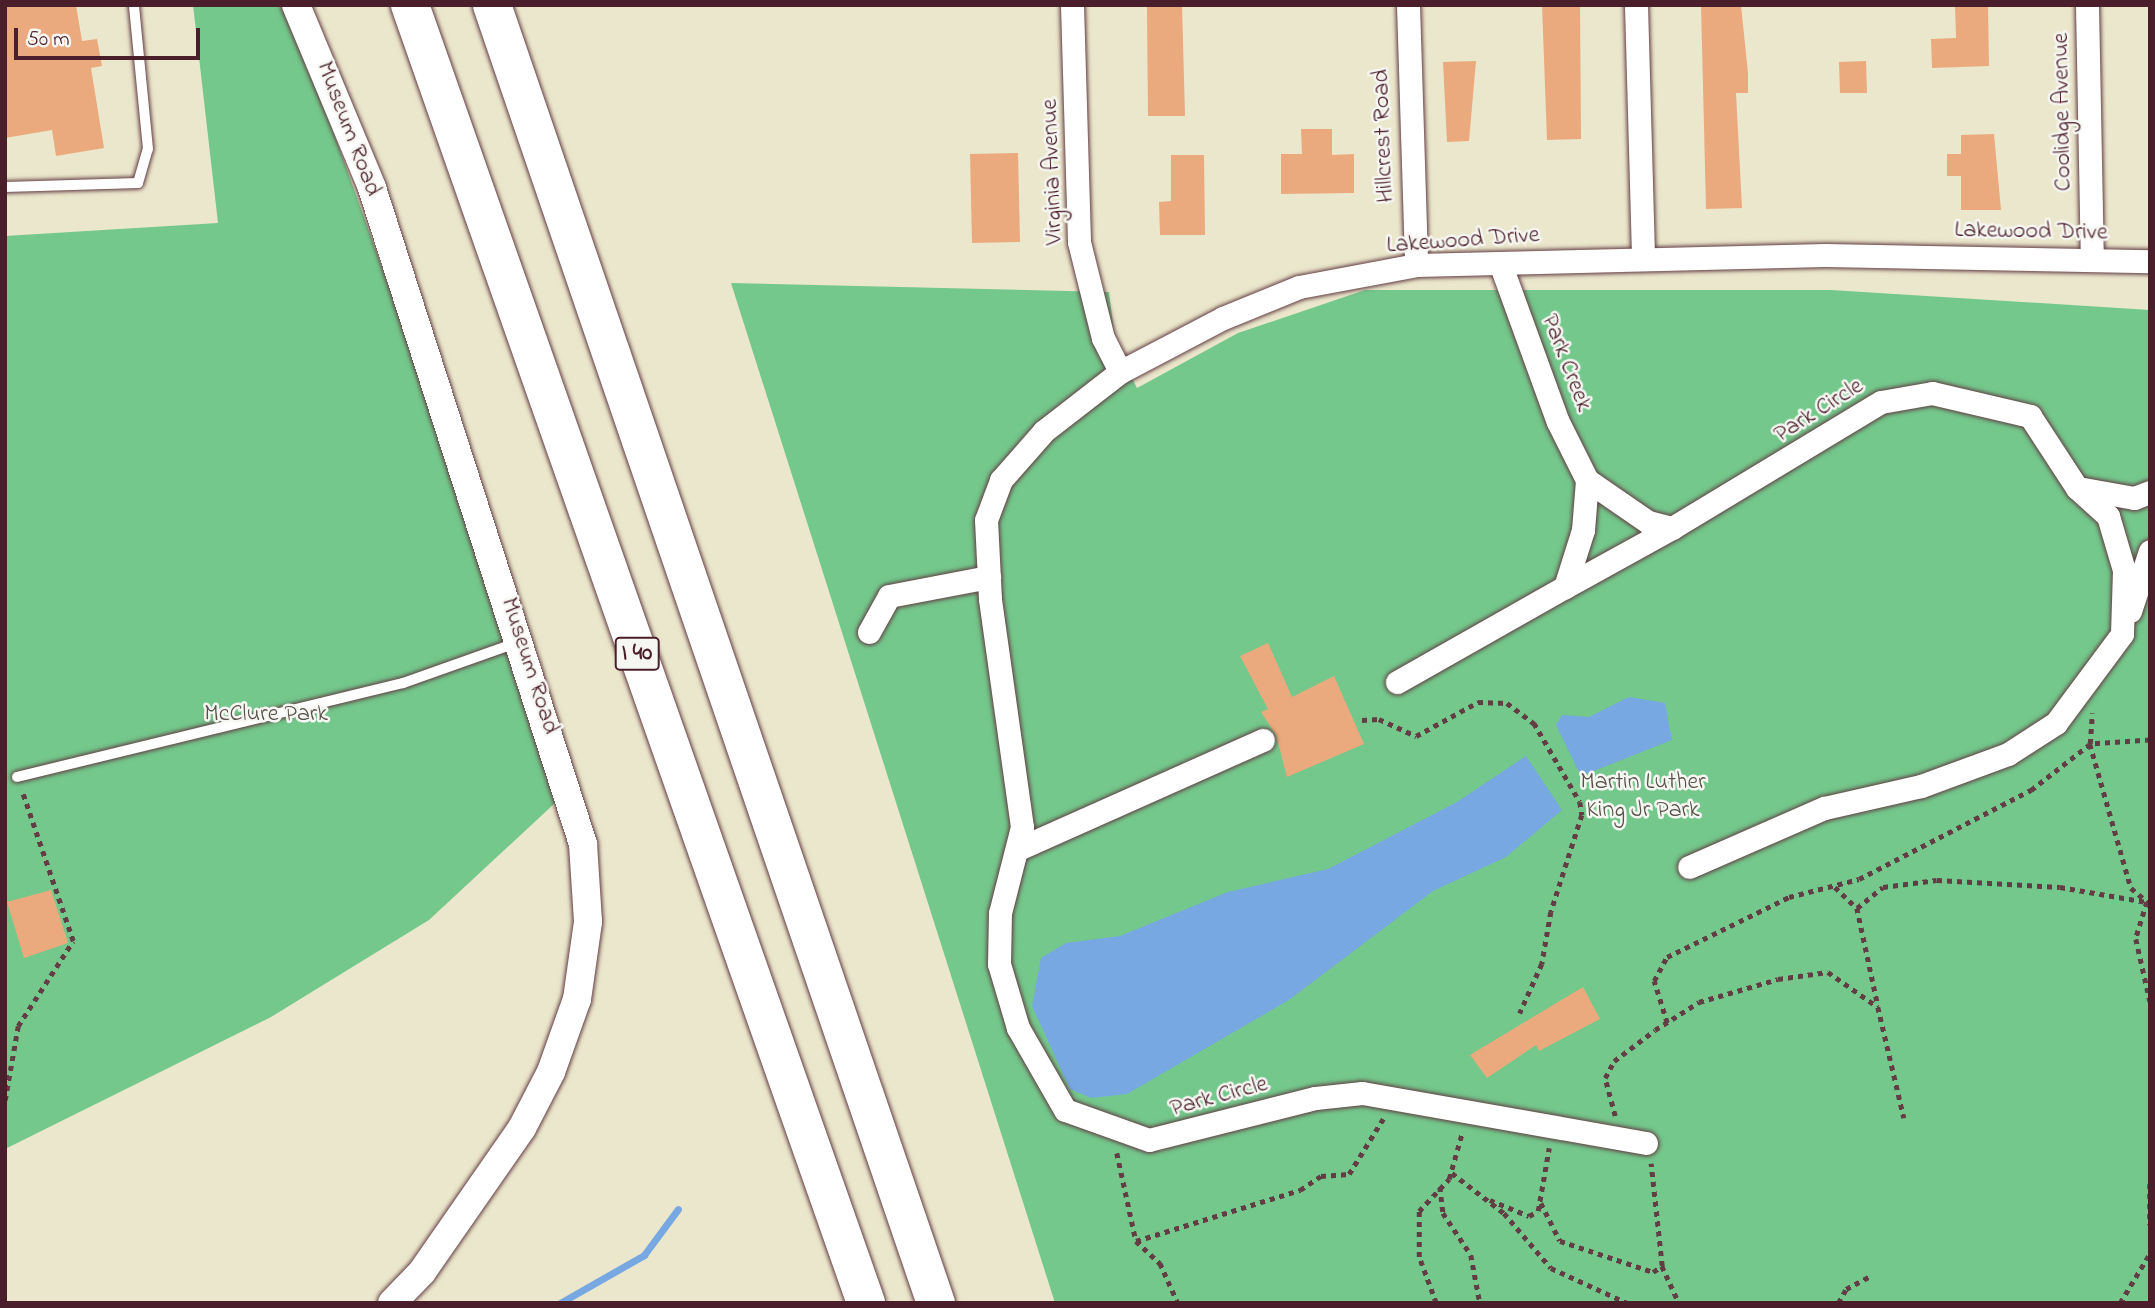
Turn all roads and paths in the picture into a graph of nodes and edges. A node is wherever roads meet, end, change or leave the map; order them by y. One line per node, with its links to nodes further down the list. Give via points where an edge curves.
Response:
1 (134, 5): 9 (lane, via 148,149 138,183)
2 (296, 5): 25 (street, Museum Road, via 372,188)
3 (410, 5): 62 (highway, I 40)
4 (492, 5): 63 (highway)
5 (1072, 5): 15 (street, Virginia Avenue, via 1079,242 1103,338)
6 (1408, 5): 14 (street, Hillcrest Road)
7 (1636, 5): 10 (street)
8 (2087, 5): 11 (street, Coolidge Avenue)
9 (5, 187)
10 (1643, 258): 11 (street, Lakewood Drive); 13 (street, Lakewood Drive)
11 (2092, 259): 12 (street, Lakewood Drive)
12 (2150, 261)
13 (1500, 262): 14 (street, Lakewood Drive); 16 (street, Park Creek, via 1559,422)
14 (1416, 265): 15 (street, Lakewood Drive, via 1299,287 1223,318)
15 (1120, 372): 21 (street, Lakewood Drive, via 1044,431 1001,480 985,520)
16 (1587, 481): 19 (street, via 1648,522); 22 (street, via 1583,530)
17 (2077, 488): 18 (street, via 2134,498); 19 (street, Park Circle, via 2029,416 1932,393 1881,402); 24 (street, Park Circle, via 2108,516 2124,570)
18 (2150, 492)
19 (1672, 528): 22 (street)
20 (2150, 551): 24 (street)
21 (989, 577): 23 (street, via 889,596); 33 (street, Park Circle, via 1019,782)
22 (1566, 587): 27 (street)
23 (869, 632)
24 (2122, 635): 26 (street)
25 (521, 641): 32 (lane, via 390,687); 61 (street, Museum Road, via 583,844 588,922 577,999 551,1072 522,1128 422,1272)
26 (2093, 680): 31 (path); 34 (street, via 2056,723 2008,754 1921,786 1824,808)
27 (1397, 682)
28 (1362, 720): 40 (path, via 1379,719 1416,736 1478,702 1507,703 1534,723 1580,802 1582,815 1551,912 1542,964)
29 (1263, 740): 33 (street)
30 (2150, 740): 31 (path)
31 (2090, 744): 35 (path, via 2031,790); 36 (path, via 2131,888)
32 (17, 777): 43 (path, via 73,941 18,1026)
33 (1018, 849): 47 (street, Park Circle, via 1000,913 1002,976 1046,1086 1065,1110)
34 (1689, 867)
35 (1835, 887): 37 (path); 41 (path, via 1789,897 1667,957 1654,981)
36 (2148, 903): 37 (path, via 2060,887 1937,880 1883,887); 38 (path, via 2136,939)
37 (1857, 908): 39 (path)
38 (2150, 1001)
39 (1878, 1007): 41 (path, via 1828,972 1728,993); 45 (path)
40 (1520, 1013)
41 (1667, 1023): 48 (path, via 1614,1061 1605,1078 1616,1117)
42 (1396, 1097): 44 (street, Park Circle); 47 (street, Park Circle, via 1315,1098 1160,1139); 56 (path, via 1349,1174 1321,1176 1300,1191)
43 (5, 1100)
44 (1467, 1110): 46 (street, Park Circle); 50 (path)
45 (1904, 1118)
46 (1551, 1126): 48 (street, Park Circle); 54 (path)
47 (1103, 1128): 56 (path, via 1122,1161)
48 (1612, 1137): 49 (street, Park Circle)
49 (1646, 1143): 58 (path)
50 (1451, 1173): 52 (path); 53 (path)
51 (2150, 1184): 55 (path)
52 (1440, 1186): 65 (path, via 1419,1211 1415,1235); 66 (path, via 1443,1213 1471,1255)
53 (1486, 1198): 54 (path, via 1529,1216); 67 (path, via 1550,1268)
54 (1541, 1203): 58 (path, via 1560,1241 1631,1267 1653,1272)
55 (2150, 1225)
56 (1136, 1241): 64 (path, via 1160,1263)
57 (2150, 1254): 71 (path)
58 (1662, 1266): 60 (path)
59 (1869, 1278): 70 (path, via 1846,1289)
60 (1677, 1294): 68 (path); 69 (path)
61 (392, 1303)
62 (866, 1303)
63 (936, 1303)
64 (1178, 1303)
65 (1436, 1303)
66 (1480, 1303)
67 (1627, 1303)
68 (1679, 1303)
69 (1686, 1303)
70 (1838, 1303)
71 (2120, 1303)

